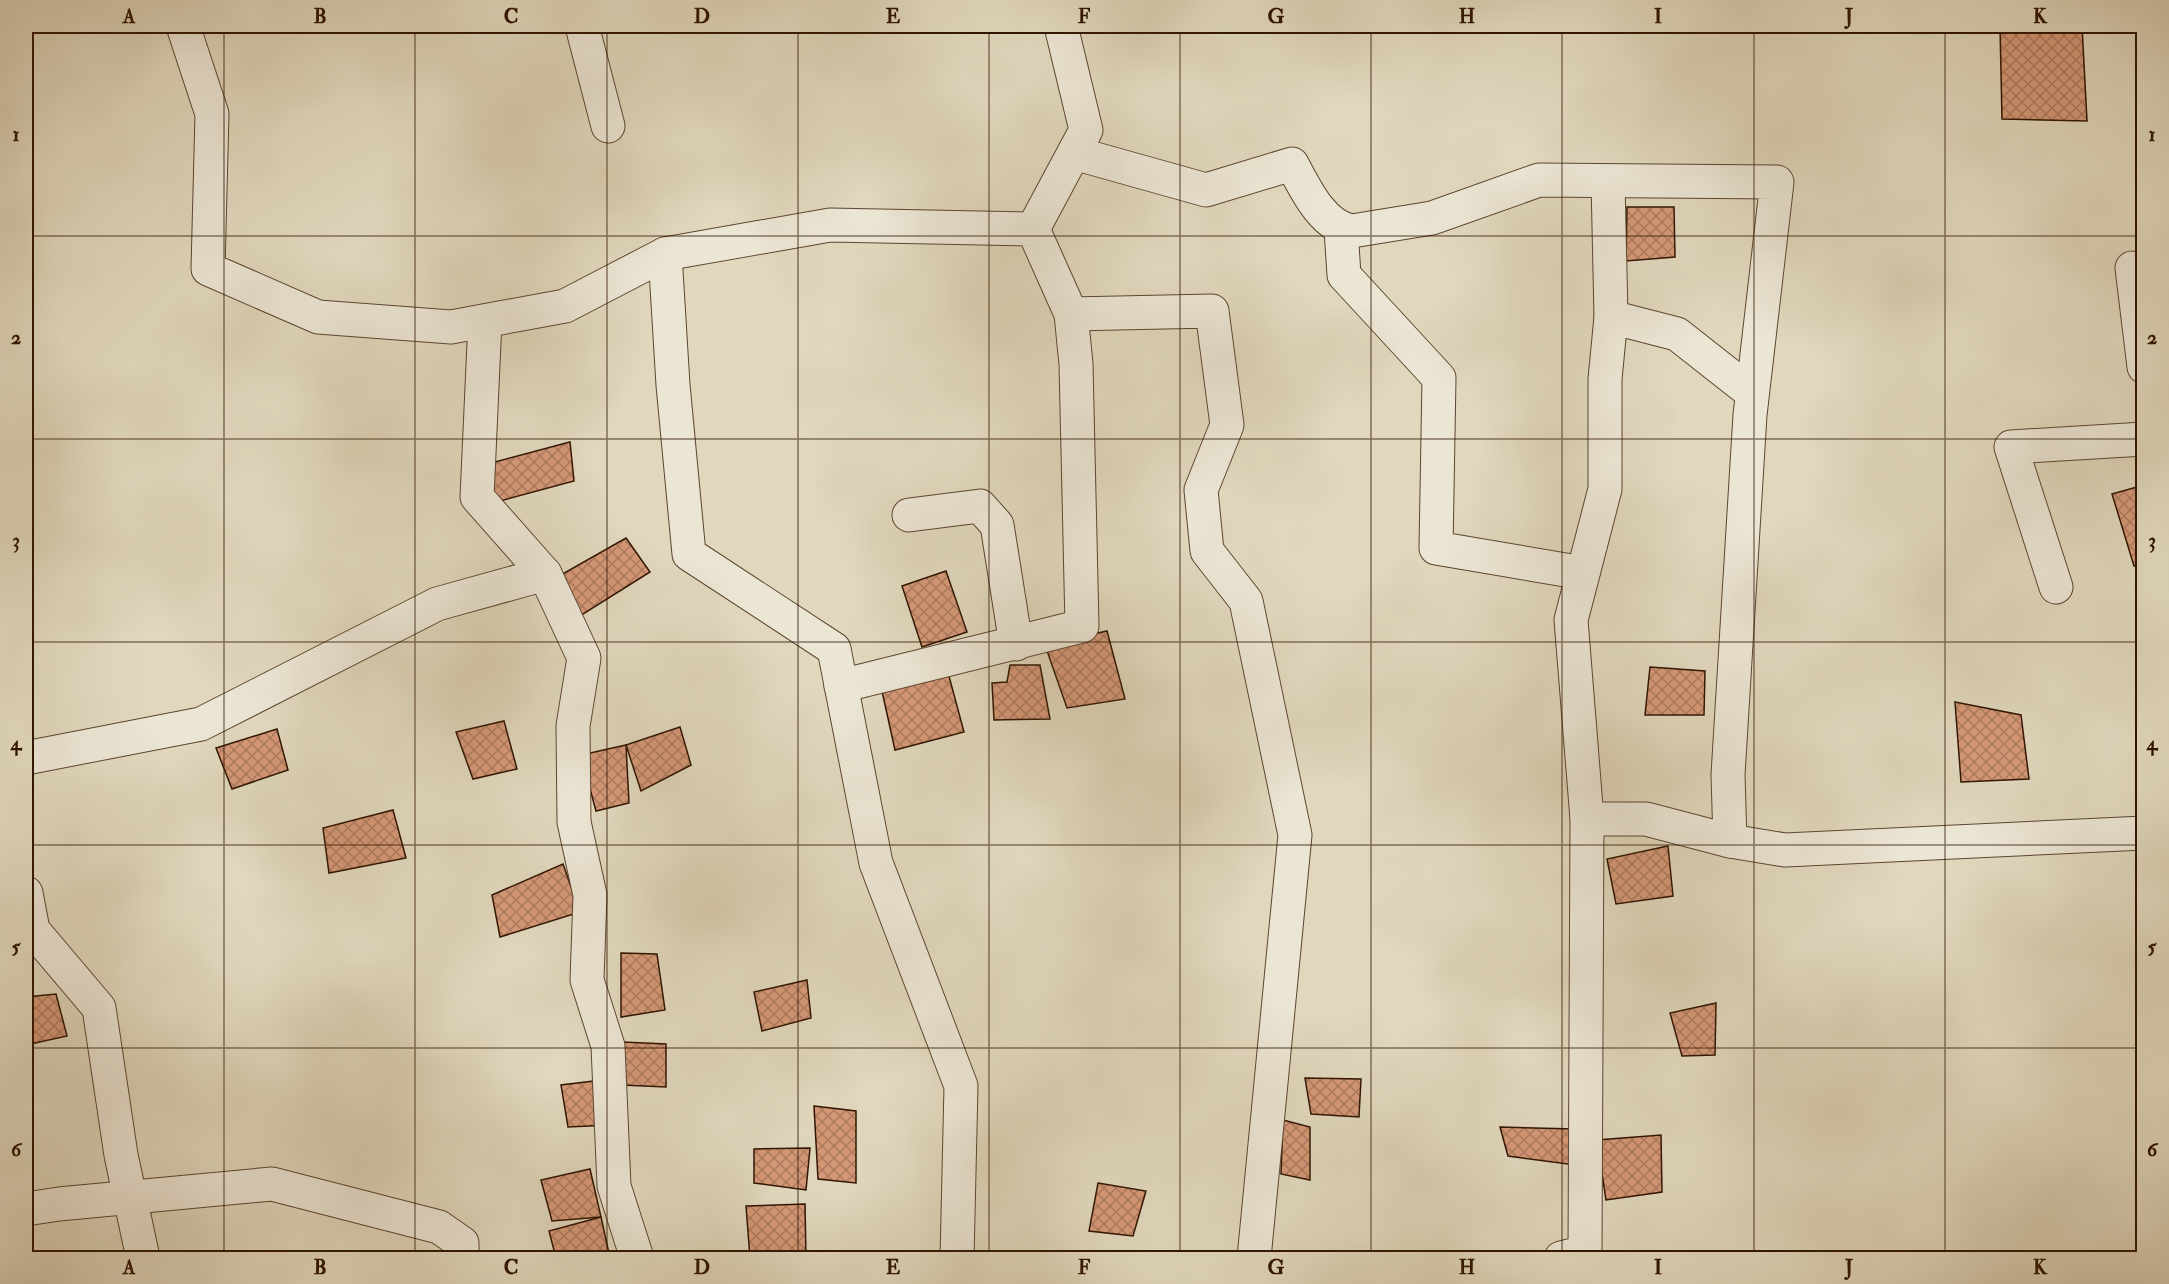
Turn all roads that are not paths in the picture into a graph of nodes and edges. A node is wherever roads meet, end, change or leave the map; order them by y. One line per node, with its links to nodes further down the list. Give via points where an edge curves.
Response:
1 (183, 26): 13 (street, via 212,114 208,269 318,317 451,327)
2 (582, 26): 4 (street)
3 (1060, 26): 5 (street, via 1086,130)
4 (608, 126)
5 (1074, 153): 7 (street); 8 (street, via 1206,190 1292,164 1313,203)
6 (1608, 181): 8 (street, via 1539,180 1432,218 1352,231); 12 (street); 15 (street, via 1777,182)
7 (1033, 229): 9 (street, via 830,225); 11 (street)
8 (1341, 229): 18 (street, via 1344,275 1438,378 1436,548)
9 (666, 254): 13 (street, via 565,306); 22 (street, via 689,554 834,649)
10 (2132, 268): 14 (street)
11 (1071, 314): 21 (street, via 1076,364 1082,627); 35 (street, via 1212,311 1227,425 1201,490 1207,551 1246,601 1295,835)
12 (1611, 316): 15 (street, via 1677,334); 18 (street, via 1605,379 1605,489)
13 (485, 321): 19 (street, via 477,497)
14 (2144, 367)
15 (1752, 393): 26 (street, via 1728,775)
16 (2144, 439): 20 (street, via 2011,447)
17 (909, 515): 21 (street, via 980,506 997,525)
18 (1583, 573): 24 (street, via 1571,620)
19 (545, 574): 23 (street, via 437,604 201,724); 33 (street, via 584,658 573,726 574,822 590,895 587,980 608,1046 614,1186)
20 (2056, 587)
21 (1016, 644): 22 (street)
22 (841, 686): 34 (street, via 876,863 961,1086)
23 (26, 758)
24 (1587, 819): 26 (street, via 1646,819); 36 (street, via 1585,1252)
25 (2144, 833): 26 (street, via 1785,850)
26 (1730, 841)
27 (26, 893): 28 (street)
28 (29, 931): 29 (street, via 99,1008)
29 (130, 1197): 30 (street); 31 (street); 32 (street, via 272,1184 439,1227 462,1243)
30 (26, 1209)
31 (143, 1258)
32 (462, 1258)
33 (637, 1258)
34 (957, 1258)
35 (1254, 1258)
36 (1561, 1258)

